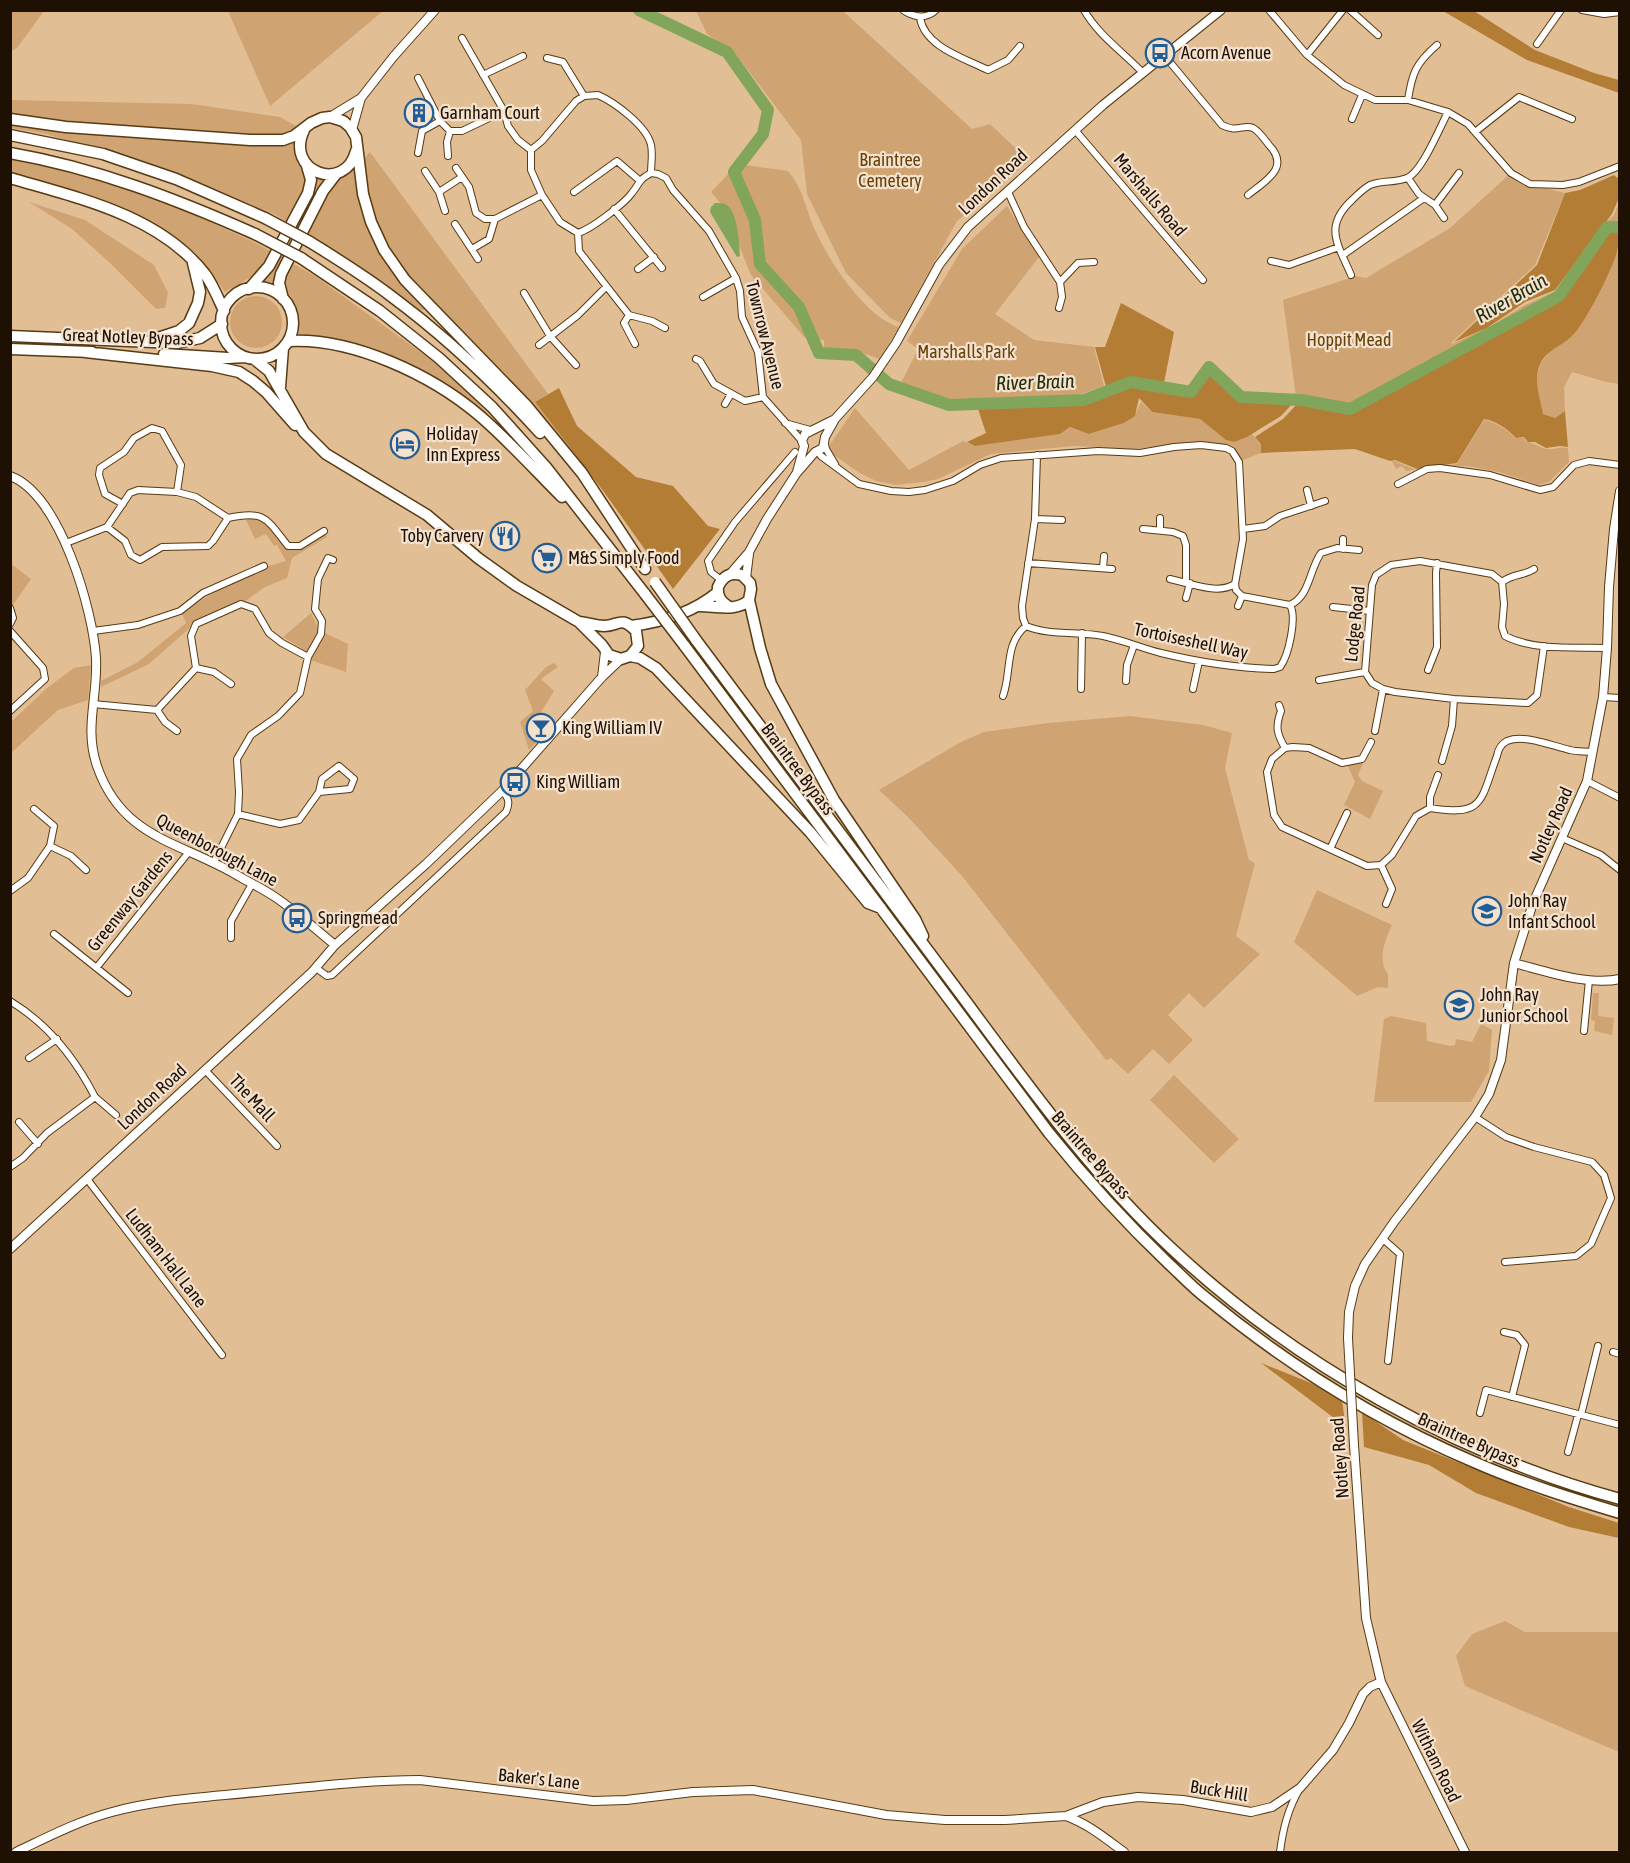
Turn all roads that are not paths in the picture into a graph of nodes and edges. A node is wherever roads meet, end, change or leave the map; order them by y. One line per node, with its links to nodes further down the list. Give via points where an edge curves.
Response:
1 (435, 10): 27 (main road)
2 (903, 10): 12 (street)
3 (936, 10): 12 (street)
4 (1084, 10): 22 (street, via 1104,36)
5 (1221, 10): 18 (street, London Road)
6 (1269, 10): 19 (street)
7 (1343, 10): 19 (street)
8 (1350, 10): 13 (street)
9 (1561, 10): 15 (street)
10 (1582, 10): 11 (street)
11 (1620, 12)
12 (920, 18): 17 (street, via 922,28 932,40 988,70 1008,60)
13 (1378, 35)
14 (462, 38): 23 (street)
15 (1537, 44)
16 (1437, 45): 28 (street, via 1416,68)
17 (1020, 46)
18 (1164, 55): 22 (street, London Road); 62 (street, via 1222,124 1230,129 1254,129 1278,157 1275,172)
19 (1307, 55): 25 (street)
20 (523, 56): 23 (street)
21 (548, 58): 26 (street, via 563,62)
22 (1142, 72): 38 (street, London Road)
23 (483, 75): 29 (street)
24 (418, 78): 35 (street)
25 (1362, 95): 28 (street, via 1375,100); 34 (street)
26 (584, 96): 43 (street); 51 (street, via 611,100 644,130 651,144)
27 (361, 98): 31 (main road); 37 (main road)
28 (1408, 100): 30 (street)
29 (504, 111): 39 (street, via 462,131); 43 (street, via 508,126)
30 (1448, 112): 40 (street); 56 (street, via 1419,166)
31 (330, 117): 36 (highway, via 315,121); 37 (highway)
32 (10, 119): 36 (highway, via 78,128 250,140 282,140)
33 (1572, 119): 40 (street, via 1519,97)
34 (1352, 120)
35 (440, 121): 39 (street); 45 (street, via 422,131)
36 (304, 130): 47 (highway, via 300,147)
37 (352, 130): 42 (highway)
38 (1075, 130): 60 (street, London Road); 83 (street, Marshalls Road)
39 (450, 131): 46 (street)
40 (1475, 132): 48 (street, via 1511,173 1530,184 1579,182)
41 (10, 135): 151 (highway, bridge, via 103,154 176,179 310,242 389,295 451,344 541,434)
42 (357, 148): 53 (highway, via 350,165); 151 (highway, via 370,222 384,250 405,280 526,405 582,473)
43 (531, 150): 61 (street, via 531,170)
44 (10, 153): 139 (highway, bridge, via 83,169 151,191 255,234 301,258 380,311 460,377 546,467)
45 (418, 153)
46 (448, 156)
47 (307, 166): 53 (highway, via 324,174); 86 (highway, via 311,180 308,193 269,266)
48 (1620, 166)
49 (456, 168): 54 (street)
50 (425, 171): 58 (street)
51 (651, 173): 57 (street); 82 (street, Townrow Avenue, via 666,178 710,231)
52 (1459, 173): 64 (street)
53 (336, 174): 89 (highway, via 323,191 281,274)
54 (462, 177): 58 (street); 68 (street, via 476,213 484,219)
55 (10, 178): 76 (highway, via 138,221 162,234)
56 (1408, 178): 63 (street); 71 (street, via 1369,186 1346,205 1337,218 1335,230)
57 (639, 180): 59 (street, via 617,161); 65 (street, via 632,194)
58 (439, 192): 66 (street)
59 (574, 192)
60 (1008, 192): 84 (street, via 1024,227); 110 (street, London Road, via 948,250 896,343 873,377)
61 (542, 195): 68 (street); 70 (street, via 560,222)
62 (1248, 195)
63 (1424, 198): 64 (street); 73 (street)
64 (1435, 205): 67 (street)
65 (614, 208): 70 (street); 74 (street)
66 (445, 211)
67 (1444, 218)
68 (495, 219): 72 (street, via 489,238)
69 (455, 224): 72 (street)
70 (578, 233): 85 (street, via 579,251)
71 (1339, 247): 73 (street); 77 (street, via 1289,265)
72 (472, 249): 75 (street)
73 (1342, 255): 81 (street)
74 (654, 257): 79 (street); 80 (street)
75 (478, 259)
76 (192, 260): 91 (highway, via 205,274); 97 (highway, via 200,292 189,323 179,332)
77 (1271, 261)
78 (1094, 262): 84 (street, via 1078,263)
79 (662, 268)
80 (638, 269)
81 (1351, 275)
82 (736, 278): 88 (street); 108 (street, Townrow Avenue, via 742,316 758,352)
83 (1203, 280)
84 (1060, 282): 90 (street)
85 (606, 287): 92 (street); 96 (street)
86 (249, 289): 89 (highway, via 264,288); 91 (highway, via 234,297)
87 (524, 293): 96 (street)
88 (703, 297)
89 (283, 299): 99 (highway, via 292,319)
90 (1059, 308)
91 (224, 311): 93 (highway)
92 (629, 315): 94 (street); 98 (street, via 624,323)
93 (222, 324): 97 (highway, Great Notley Bypass, via 191,341); 103 (highway, via 228,344)
94 (665, 328)
95 (10, 336): 97 (highway, Great Notley Bypass)
96 (549, 336): 100 (street); 105 (street)
97 (143, 343)
98 (635, 344)
99 (285, 345): 103 (highway, via 268,357); 106 (highway); 139 (highway, via 305,340 330,343 382,359 426,380 459,400 494,429)
100 (539, 345)
101 (10, 349): 102 (highway, Great Notley Bypass)
102 (85, 352): 103 (highway, Great Notley Bypass); 113 (highway, via 238,372 261,387 289,421)
103 (249, 358): 106 (highway, via 269,371)
104 (696, 359): 107 (street, via 714,384)
105 (576, 365)
106 (280, 387): 113 (highway)
107 (731, 394): 108 (street, via 744,401); 109 (street)
108 (763, 397): 111 (street, Townrow Avenue)
109 (726, 404)
110 (836, 419): 112 (street, London Road); 114 (street, London Road)
111 (785, 423): 112 (street); 115 (street, Townrow Avenue)
112 (813, 430): 114 (street, via 822,432); 115 (street, via 805,434)
113 (304, 432): 171 (highway, via 334,460 427,515 517,586)
114 (825, 440): 117 (street); 119 (street)
115 (803, 444): 117 (street, via 807,450); 121 (street)
116 (795, 452): 154 (street, via 735,522 708,561 711,572)
117 (817, 452): 119 (street); 121 (street)
118 (1037, 456): 119 (street, via 1001,458 954,481 909,492 859,484); 132 (street); 136 (street, via 1098,451 1140,453 1173,447 1226,448 1239,462)
119 (835, 465)
120 (1620, 465): 123 (street, via 1589,461 1574,465 1553,487 1540,490 1490,475 1440,468 1405,477)
121 (796, 474): 144 (street)
122 (10, 476): 141 (street, Queenborough Lane, via 38,494)
123 (1398, 484)
124 (1307, 490): 129 (street)
125 (1620, 491): 184 (street, Notley Road)
126 (177, 492): 128 (street, via 138,490 130,493); 128 (street, via 181,465 162,431 152,428 134,438 124,452 100,468 105,494); 130 (street, via 196,497)
127 (1325, 501): 129 (street)
128 (123, 504): 134 (street)
129 (1311, 506): 136 (street, via 1280,516 1265,526)
130 (228, 518): 134 (street, via 208,546 162,547 140,560); 138 (street, via 257,514 270,523 288,546 300,546)
131 (1161, 518): 137 (street)
132 (1035, 519): 133 (street); 147 (street)
133 (1062, 520)
134 (107, 527): 141 (street)
135 (1143, 529): 137 (street)
136 (1243, 529): 159 (street)
137 (1160, 530): 158 (street, via 1179,533 1185,540)
138 (324, 531)
139 (602, 537): 232 (highway, Braintree Bypass, bridge)
140 (1343, 539): 142 (street)
141 (66, 543): 178 (street, Queenborough Lane)
142 (1342, 549): 143 (street); 164 (street, via 1321,553 1304,595)
143 (1359, 550)
144 (749, 552): 154 (street); 155 (street)
145 (1104, 556): 150 (street)
146 (333, 560): 185 (street, via 328,558 318,579 315,609 322,621 321,634)
147 (1028, 563): 150 (street); 176 (street, via 1022,606)
148 (1437, 563): 157 (street, Lodge Road, via 1492,574); 170 (street, Lodge Road, via 1390,565 1376,575); 189 (street, via 1437,647)
149 (264, 566): 178 (street, via 203,593 180,611 138,625)
150 (1103, 568): 152 (street)
151 (645, 569): 236 (highway, Braintree Bypass, bridge)
152 (1112, 569)
153 (1534, 569): 157 (street)
154 (726, 577): 155 (highway); 160 (highway)
155 (746, 578): 163 (highway, via 752,589)
156 (1170, 579): 158 (street)
157 (1502, 582): 182 (street, via 1505,636)
158 (1188, 583): 159 (street, via 1215,588); 162 (street)
159 (1235, 584): 161 (street)
160 (718, 592): 165 (highway); 167 (highway)
161 (1242, 596): 164 (street); 166 (street)
162 (1186, 598)
163 (749, 600): 167 (highway, via 737,608); 236 (highway, via 771,684 834,800 915,919)
164 (1290, 605): 187 (street, Tortoiseshell Way, via 1294,616 1286,657 1280,667 1251,669)
165 (700, 606): 167 (highway); 173 (highway)
166 (1238, 606)
167 (729, 607)
168 (1333, 607): 170 (street)
169 (10, 608): 172 (street)
170 (1370, 611): 190 (street, Lodge Road)
171 (579, 622): 174 (highway); 183 (highway)
172 (10, 624)
173 (650, 624): 175 (highway); 180 (highway)
174 (608, 626): 175 (highway, via 619,622); 183 (highway, via 603,632)
175 (631, 626): 180 (highway)
176 (1026, 626): 179 (street, Tortoiseshell Way); 198 (street, via 1011,646)
177 (10, 631): 205 (street, via 43,668 45,679)
178 (93, 631): 202 (street, Queenborough Lane)
179 (1082, 633): 181 (street, Tortoiseshell Way); 195 (street)
180 (638, 639): 186 (highway, via 635,651)
181 (1134, 645): 187 (street, Tortoiseshell Way); 193 (street)
182 (1544, 646): 184 (street); 201 (street, via 1537,695 1528,703)
183 (603, 648): 186 (highway, via 614,658); 191 (street)
184 (1607, 648): 199 (street, Notley Road)
185 (308, 657): 188 (street, via 269,633 255,609 241,604 196,624 191,636); 220 (street, via 300,693 278,716 251,735 237,759)
186 (625, 658): 191 (street, London Road); 232 (highway, via 640,658 656,668 810,831 868,903)
187 (1199, 661): 196 (street)
188 (196, 668): 194 (street, via 214,672); 204 (street)
189 (1428, 670)
190 (1365, 672): 192 (street); 197 (street, Lodge Road)
191 (602, 677): 214 (street, London Road)
192 (1319, 680)
193 (1126, 681)
194 (231, 684)
195 (1081, 689)
196 (1193, 689)
197 (1383, 689): 201 (street); 206 (street)
198 (1003, 696)
199 (1603, 696): 200 (street); 210 (street, Notley Road)
200 (1620, 698)
201 (1454, 699): 211 (street, via 1452,726)
202 (93, 704): 204 (street); 224 (street, Queenborough Lane, via 91,739 105,788 131,820)
203 (1279, 705): 209 (street, via 1276,733)
204 (157, 710): 207 (street)
205 (10, 711)
206 (1375, 731)
207 (177, 732)
208 (1371, 742): 209 (street, via 1362,759 1342,763 1309,748)
209 (1285, 748): 223 (street, via 1272,759 1267,772 1274,815 1289,832)
210 (1593, 752): 213 (street, Notley Road); 217 (street, via 1547,742 1506,741 1499,749 1480,802 1455,812)
211 (1442, 761)
212 (1438, 774): 217 (street)
213 (1587, 782): 216 (street); 221 (street, Notley Road)
214 (502, 791): 235 (street, London Road); 239 (street, via 509,804 506,812 332,975)
215 (319, 792): 215 (street, via 350,789 354,779 339,766 322,778); 220 (street, via 299,820 280,824)
216 (1620, 798)
217 (1430, 808): 226 (street, via 1416,816 1392,855)
218 (34, 809): 222 (street, via 54,826)
219 (1347, 813): 223 (street)
220 (238, 814): 225 (street)
221 (1562, 838): 228 (street, via 1602,855); 237 (street, Notley Road, via 1533,903)
222 (50, 846): 227 (street, via 71,856); 230 (street, via 28,879)
223 (1330, 849): 226 (street, via 1367,866)
224 (188, 853): 225 (street, Queenborough Lane); 238 (street, Greenway Gardens)
225 (214, 862): 229 (street, Queenborough Lane)
226 (1381, 865): 231 (street, via 1392,889)
227 (86, 870)
228 (1620, 870)
229 (252, 884): 234 (street, via 231,921); 235 (street, Queenborough Lane, via 274,896)
230 (10, 891)
231 (1386, 904)
232 (881, 908): 273 (highway, Braintree Bypass, via 1069,1159 1138,1234 1203,1296 1335,1390 1404,1428 1473,1462)
233 (54, 934): 238 (street, Greenway Gardens)
234 (231, 938)
235 (335, 945): 239 (street, London Road)
236 (933, 958): 272 (highway, Braintree Bypass, via 1059,1127 1130,1208 1171,1249 1261,1324 1395,1408 1459,1440 1536,1473)
237 (1514, 963): 241 (street); 250 (street, Notley Road, via 1501,1060 1489,1094)
238 (97, 967): 242 (street, Greenway Gardens)
239 (316, 968): 247 (street, London Road)
240 (1620, 979): 241 (street)
241 (1589, 980): 244 (street)
242 (128, 993)
243 (10, 1001): 245 (street)
244 (1584, 1031)
245 (57, 1039): 246 (street); 248 (street)
246 (29, 1058)
247 (205, 1071): 253 (street, The Mall); 255 (street, London Road)
248 (95, 1097): 249 (street); 252 (street)
249 (116, 1114)
250 (1475, 1117): 256 (street, via 1506,1137 1592,1162 1604,1175); 258 (street, Notley Road)
251 (19, 1122): 252 (street)
252 (38, 1144): 254 (street)
253 (277, 1146)
254 (10, 1167)
255 (87, 1179): 259 (street, London Road); 265 (street, Ludham Hall Lane)
256 (1611, 1198): 257 (street); 260 (street, via 1591,1244 1576,1256)
257 (1620, 1198)
258 (1383, 1239): 266 (street, via 1400,1254); 274 (street, Notley Road, bridge, via 1355,1286 1348,1338 1366,1618)
259 (10, 1249)
260 (1534, 1260): 261 (street); 262 (street)
261 (1505, 1262)
262 (1535, 1269)
263 (1504, 1332): 267 (street, via 1518,1335 1525,1345)
264 (1598, 1346): 269 (street)
265 (222, 1355)
266 (1388, 1361)
267 (1512, 1397): 268 (street, via 1486,1390); 269 (street)
268 (1480, 1413)
269 (1579, 1415): 270 (street); 271 (street)
270 (1620, 1425)
271 (1568, 1452)
272 (1620, 1499)
273 (1620, 1513)
274 (1381, 1682): 275 (street, Buck Hill, via 1363,1694 1333,1750); 280 (street, Witham Road)
275 (1300, 1788): 276 (street, Buck Hill, via 1263,1811 1138,1797 1103,1802); 279 (street, via 1290,1805)
276 (1066, 1816): 277 (street, Baker's Lane, via 937,1820 866,1812 753,1790 592,1801 399,1780 150,1804 78,1823); 278 (street)
277 (16, 1852)
278 (1124, 1852)
279 (1280, 1852)
280 (1465, 1852)

